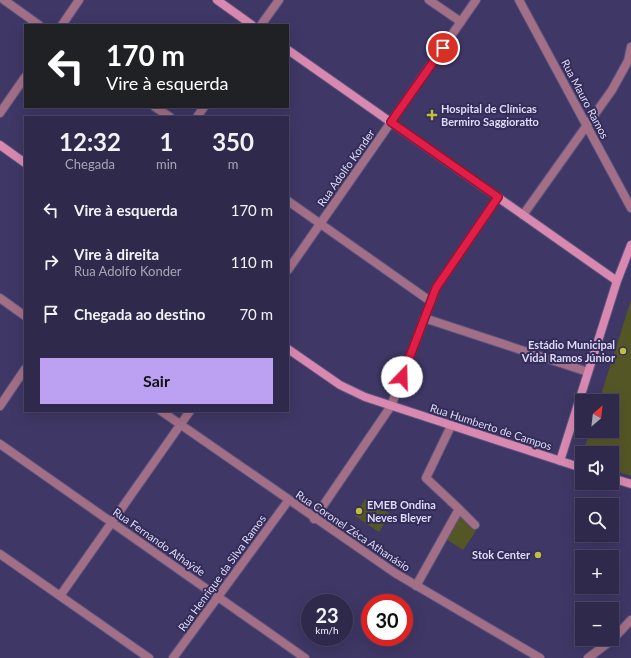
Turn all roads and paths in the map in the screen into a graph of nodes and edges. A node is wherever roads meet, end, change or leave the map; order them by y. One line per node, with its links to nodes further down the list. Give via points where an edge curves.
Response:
1 (4, 0): 9 (street)
2 (79, 0): 10 (street)
3 (216, 0): 11 (main road)
4 (279, 0): 12 (street)
5 (429, 0): 8 (street)
6 (476, 0): 8 (street, Rua Adolfo Konder)
7 (519, 0): 20 (street, Rua Mauro Ramos)
8 (461, 22): 19 (street, Rua Adolfo Konder)
9 (38, 24)
10 (63, 24)
11 (251, 24)
12 (262, 24)
13 (631, 47): 20 (street, via 621,76)
14 (289, 51): 19 (main road)
15 (24, 78): 17 (street)
16 (157, 108): 18 (street)
17 (0, 113)
18 (169, 116)
19 (391, 122): 23 (main road); 27 (street, Rua Adolfo Konder)
20 (587, 126): 25 (street, Rua Mauro Ramos); 26 (street)
21 (0, 145): 22 (main road)
22 (24, 162)
23 (498, 197): 26 (main road); 32 (street, via 442,277)
24 (289, 201): 27 (street)
25 (631, 208)
26 (523, 215): 30 (main road)
27 (320, 224): 29 (street, Rua Adolfo Konder); 32 (street)
28 (631, 245): 30 (main road)
29 (289, 269)
30 (617, 281): 37 (main road)
31 (0, 298): 33 (street)
32 (430, 301): 34 (street)
33 (24, 315)
34 (424, 318): 37 (street); 39 (street)
35 (289, 350): 39 (main road, Rua Humberto de Campos, via 340,385)
36 (24, 370): 38 (street)
37 (588, 372): 45 (main road)
38 (0, 406)
39 (391, 406): 43 (main road, Rua Humberto de Campos); 51 (street)
40 (162, 412): 42 (street, Rua Coronel Zéca Athanásio)
41 (189, 412): 42 (street)
42 (180, 425): 49 (street, Rua Coronel Zéca Athanásio); 52 (street)
43 (451, 426): 45 (main road, Rua Humberto de Campos); 50 (street, via 426,478)
44 (0, 444): 52 (street, Rua Fernando Athaýde)
45 (560, 461): 46 (main road, Rua Humberto de Campos)
46 (575, 466)
47 (619, 480): 48 (main road)
48 (631, 484)
49 (288, 500): 51 (street, Rua Coronel Zéca Athanásio); 57 (street, Rua Henrique da Silva Ramos)
50 (459, 509): 53 (street); 55 (street)
51 (314, 519): 55 (street, Rua Coronel Zéca Athanásio)
52 (112, 523): 56 (street); 57 (street, Rua Fernando Athaýde)
53 (475, 524)
54 (0, 554): 56 (street)
55 (416, 586): 62 (street, Rua Coronel Zéca Athanásio)
56 (60, 596): 59 (street)
57 (218, 597): 60 (street, Rua Henrique da Silva Ramos); 61 (street, Rua Fernando Athaýde)
58 (631, 620): 63 (street, via 612,640)
59 (148, 658)
60 (174, 658)
61 (305, 658)
62 (540, 658)
63 (588, 658)

